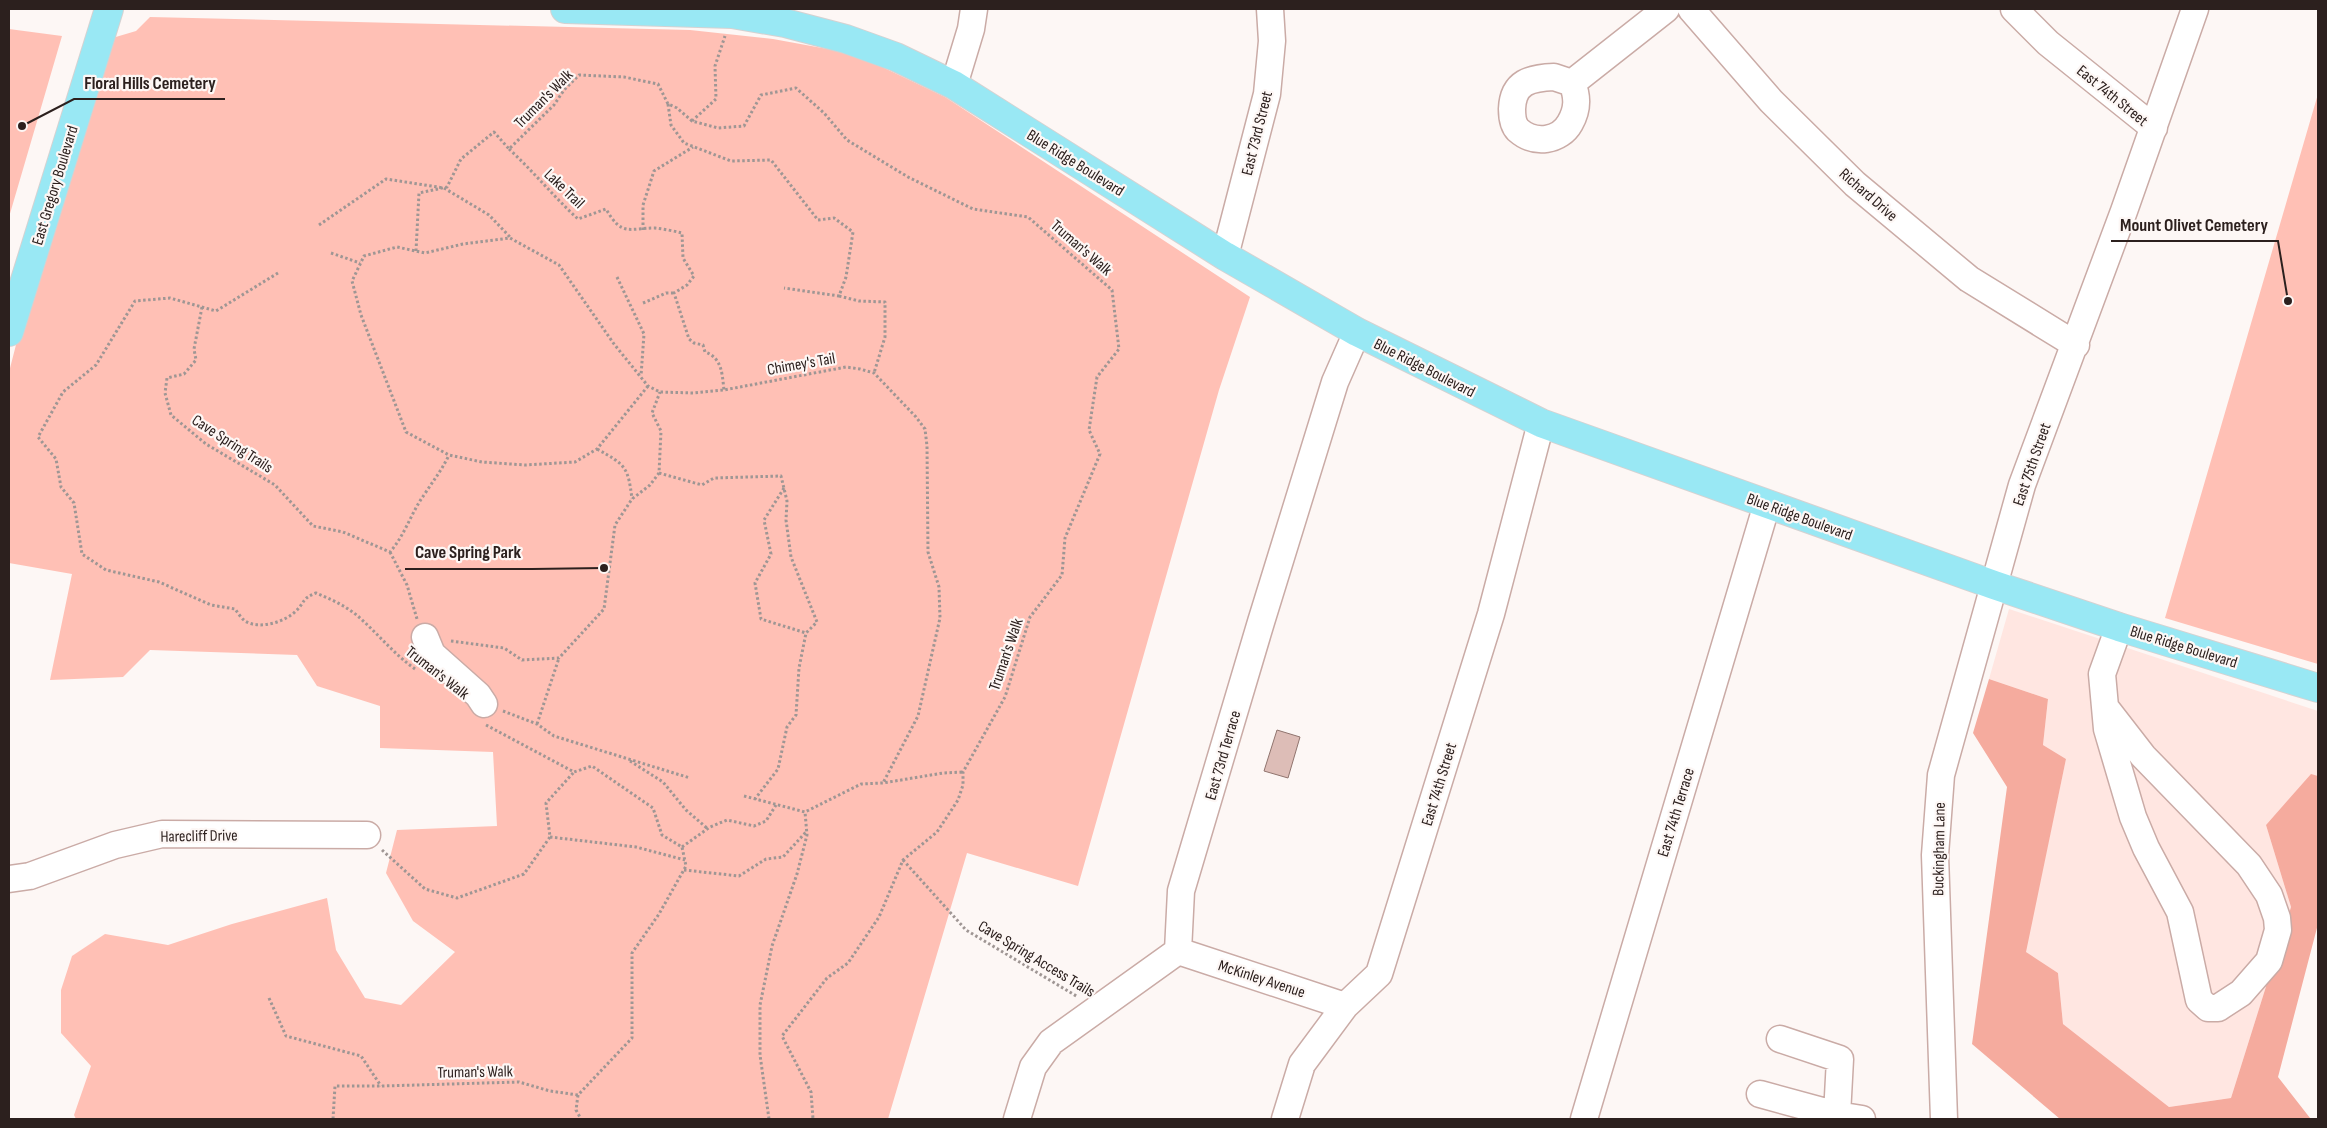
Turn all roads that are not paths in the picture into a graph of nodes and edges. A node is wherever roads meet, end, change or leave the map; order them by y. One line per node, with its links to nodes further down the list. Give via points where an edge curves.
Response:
1 (109, 9): 14 (main road, East Gregory Boulevard)
2 (565, 9): 9 (main road, Blue Ridge Boulevard)
3 (974, 9): 11 (street)
4 (1270, 9): 13 (street, East 73rd Street, via 1272,41 1267,94)
5 (1666, 9): 10 (street)
6 (1691, 9): 16 (street, Richard Drive, via 1771,101 1855,184 1969,279)
7 (2014, 9): 12 (street, East 74th Street, via 2048,43)
8 (2195, 9): 12 (street)
9 (733, 12): 11 (main road, Blue Ridge Boulevard, via 846,39 896,57)
10 (1572, 83)
11 (954, 85): 13 (main road, Blue Ridge Boulevard)
12 (2154, 128): 16 (street, East 74th Street)
13 (1226, 256): 15 (main road, Blue Ridge Boulevard)
14 (9, 332)
15 (1357, 332): 17 (main road, Blue Ridge Boulevard); 27 (street, East 73rd Terrace, via 1335,382 1181,892)
16 (2076, 345): 19 (street, East 75th Street, via 2022,485)
17 (1541, 424): 18 (main road, Blue Ridge Boulevard); 28 (street, East 74th Street, via 1491,614 1379,974)
18 (1767, 504): 19 (main road, Blue Ridge Boulevard); 34 (street, East 74th Terrace)
19 (1994, 585): 20 (main road, Blue Ridge Boulevard); 35 (street, Buckingham Lane, via 1939,790 1935,856)
20 (2119, 626): 22 (main road, Blue Ridge Boulevard); 23 (street, via 2102,674)
21 (425, 637): 24 (street, via 432,654 478,695)
22 (2318, 688)
23 (2105, 707): 23 (street, via 2107,729 2133,817 2180,912 2199,1000 2208,1008 2218,1008 2241,993 2269,961 2278,930 2269,895 2249,865 2143,756)
24 (484, 714)
25 (366, 836): 26 (street, Harecliff Drive, via 162,834 115,844 30,876)
26 (9, 879)
27 (1178, 951): 28 (street, McKinley Avenue); 32 (street, via 1051,1042 1033,1067)
28 (1346, 1006): 33 (street, East 74th Street, via 1302,1064)
29 (1780, 1040): 31 (street, via 1840,1059)
30 (1760, 1094): 31 (street)
31 (1845, 1118)
32 (1017, 1119)
33 (1285, 1119)
34 (1584, 1119)
35 (1944, 1119)

